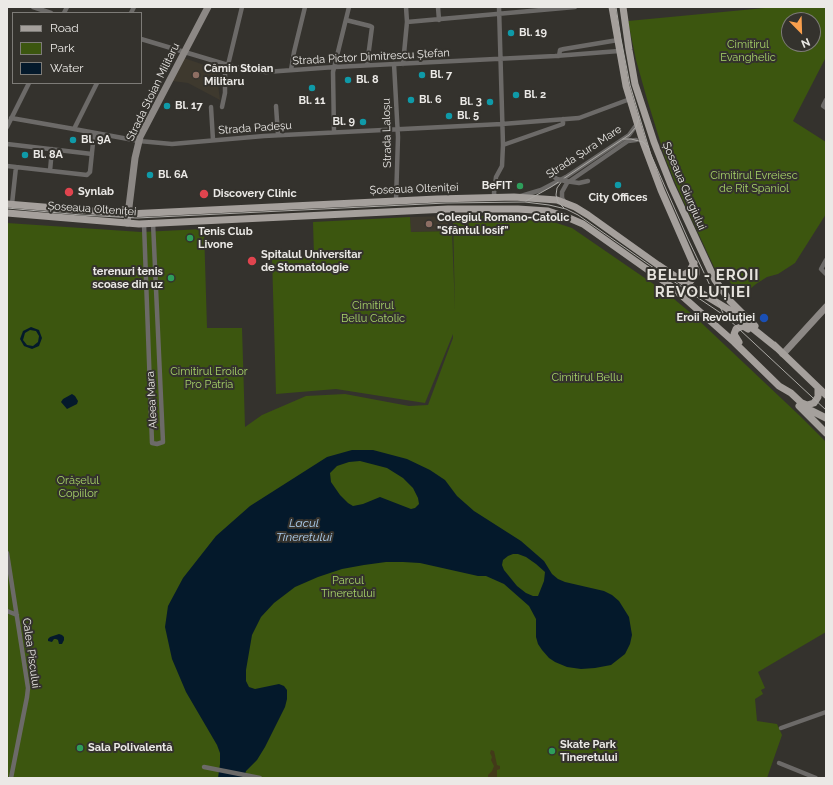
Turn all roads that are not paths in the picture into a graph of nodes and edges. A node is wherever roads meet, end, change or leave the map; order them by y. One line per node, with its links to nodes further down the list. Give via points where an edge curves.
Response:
1 (33, 7): 12 (street)
2 (208, 7): 20 (street, Strada Stoian Militaru)
3 (242, 7): 25 (street)
4 (305, 7): 28 (street)
5 (349, 7): 14 (street)
6 (406, 7): 16 (street)
7 (438, 7): 15 (street)
8 (498, 7): 13 (street)
9 (575, 7): 13 (street)
10 (612, 7): 18 (main road, Șoseaua Giurgiului)
11 (623, 7): 78 (main road, Șoseaua Giurgiului, via 630,61 639,96 658,154 676,197 718,286)
12 (48, 12)
13 (499, 14): 15 (street); 22 (street)
14 (346, 20): 26 (street, via 372,28); 27 (street)
15 (439, 20): 16 (street)
16 (407, 22): 24 (street)
17 (142, 39): 20 (street, Strada Pictor Dimitrescu Ștefan)
18 (618, 40): 19 (main road, Șoseaua Giurgiului); 21 (street, via 564,48 560,50)
19 (619, 51): 21 (street, Strada Pictor Dimitrescu Ștefan); 31 (main road, Șoseaua Giurgiului)
20 (184, 53): 25 (street, Strada Pictor Dimitrescu Ștefan); 50 (street, Strada Stoian Militaru)
21 (559, 56): 22 (street, Strada Pictor Dimitrescu Ștefan)
22 (501, 59): 24 (street, Strada Pictor Dimitrescu Ștefan); 39 (street)
23 (394, 64): 24 (street, Strada Pictor Dimitrescu Ștefan); 26 (street, Strada Pictor Dimitrescu Ștefan); 43 (street, Strada Laloșu)
24 (403, 64)
25 (228, 65): 28 (street, Strada Pictor Dimitrescu Ștefan, via 258,71); 34 (street)
26 (367, 65): 27 (street, Strada Pictor Dimitrescu Ștefan)
27 (335, 67): 28 (street, Strada Pictor Dimitrescu Ștefan); 44 (street)
28 (291, 70)
29 (28, 84): 37 (street)
30 (96, 84): 42 (street)
31 (630, 99): 38 (street, Strada Padeșu, via 579,118); 40 (main road, Șoseaua Giurgiului)
32 (826, 100): 35 (street)
33 (276, 106): 46 (street)
34 (222, 107)
35 (825, 107)
36 (211, 108): 48 (street)
37 (11, 118): 41 (street); 42 (street, Strada Padeșu)
38 (563, 120): 39 (street, Strada Padeșu); 53 (street, Strada Padeșu, via 563,124)
39 (502, 124): 43 (street, Strada Padeșu); 53 (street)
40 (638, 124): 47 (street, Strada Șura Mare); 51 (main road, Șoseaua Giurgiului)
41 (7, 127)
42 (74, 128): 45 (street, Strada Padeșu)
43 (397, 129): 44 (street, Strada Padeșu); 63 (street, Strada Laloșu)
44 (334, 132): 46 (street, Strada Padeșu)
45 (94, 133): 50 (street, Strada Padeșu); 55 (street)
46 (278, 135): 48 (street, Strada Padeșu)
47 (623, 139): 49 (street); 61 (street, Strada Șura Mare, via 566,177 541,190)
48 (213, 140): 50 (street, Strada Padeșu, via 172,144)
49 (636, 140): 51 (street); 64 (street, Strada Șura Mare, via 628,141 567,183 562,192)
50 (138, 141): 67 (street, Strada Stoian Militaru)
51 (643, 142): 72 (main road, Șoseaua Giurgiului, via 661,190)
52 (7, 144): 54 (street)
53 (503, 146): 62 (street, via 502,166 496,177)
54 (52, 149): 55 (street); 58 (street)
55 (92, 154): 58 (street, via 88,174)
56 (7, 166): 57 (street)
57 (16, 167): 58 (street); 65 (street)
58 (50, 171)
59 (549, 173): 60 (street, bridge, via 565,181)
60 (588, 181)
61 (514, 197): 62 (main road, Șoseaua Olteniței); 64 (main road, Șoseaua Olteniței, via 546,198)
62 (495, 198): 63 (main road, Șoseaua Olteniței)
63 (396, 201): 67 (main road, Șoseaua Olteniței)
64 (565, 203): 74 (main road, Șoseaua Olteniței, via 588,215)
65 (10, 204): 67 (main road, Șoseaua Olteniței)
66 (7, 213): 68 (main road, Șoseaua Olteniței)
67 (128, 214): 68 (street, Strada Stoian Militaru)
68 (127, 223): 70 (main road, Șoseaua Olteniței)
69 (153, 223): 70 (main road, Șoseaua Olteniței); 70 (street, Aleea Mara, via 163,442 157,444 152,443); 76 (main road, Șoseaua Olteniței, via 429,210 538,210 580,222)
70 (144, 224)
71 (826, 260): 73 (street, via 821,269)
72 (694, 263): 74 (main road, via 689,272); 75 (main road, via 696,274)
73 (826, 274)
74 (676, 277): 75 (main road, Șoseaua Olteniței)
75 (688, 285): 76 (main road); 78 (main road, Șoseaua Olteniței, via 731,311)
76 (681, 293): 80 (main road, Șoseaua Olteniței)
77 (826, 307): 79 (street)
78 (777, 348): 79 (main road); 80 (main road, via 740,326 734,331 735,337)
79 (783, 354): 82 (main road)
80 (751, 357): 81 (main road)
81 (779, 386): 83 (main road, via 791,392); 85 (main road)
82 (823, 394): 83 (main road, via 814,403)
83 (802, 403): 84 (main road)
84 (826, 418)
85 (826, 433)
86 (7, 553): 88 (street, Calea Piscului)
87 (7, 611): 88 (street)
88 (17, 615): 93 (street, Calea Piscului, via 28,692)
89 (826, 712): 90 (street)
90 (781, 728)
91 (779, 763): 95 (street)
92 (204, 767): 94 (street)
93 (11, 778)
94 (260, 778)
95 (816, 778)

